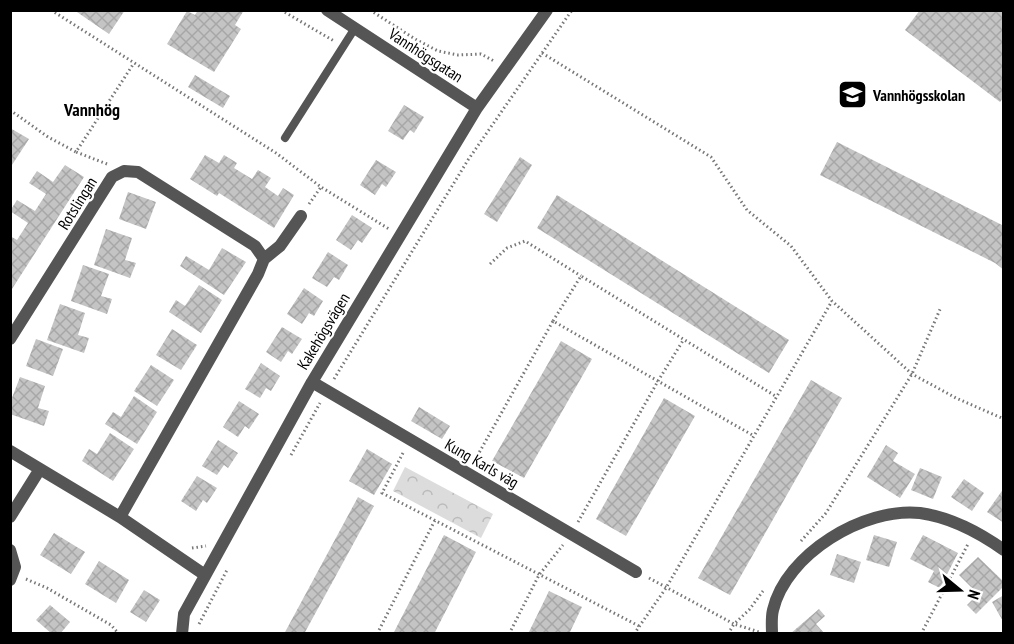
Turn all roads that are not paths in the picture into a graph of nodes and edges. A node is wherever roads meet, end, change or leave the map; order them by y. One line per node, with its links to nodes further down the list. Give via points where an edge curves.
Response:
1 (327, 10): 3 (street, Vannhögsgatan)
2 (547, 10): 4 (street, Kakehögsvägen)
3 (355, 28): 4 (street, Vannhögsgatan); 5 (lane)
4 (477, 108): 9 (street, Kakehögsvägen)
5 (285, 138)
6 (301, 216): 7 (street, via 280,246)
7 (264, 259): 8 (street, Rotslingan, via 255,246 138,172 124,171 112,177); 13 (street)
8 (10, 339)
9 (312, 382): 16 (street, Kung Karls väg); 17 (street, Kakehögsvägen)
10 (10, 451): 11 (street)
11 (40, 469): 12 (street); 13 (street)
12 (10, 517)
13 (120, 517): 17 (street)
14 (10, 550): 18 (street, via 15,567)
15 (1004, 550): 20 (street, via 957,523 920,513 885,515 849,526 822,543 788,579 773,610)
16 (636, 572)
17 (205, 575): 19 (street, Kakehögsvägen, via 184,614)
18 (12, 577)
19 (182, 633)
20 (772, 633)

